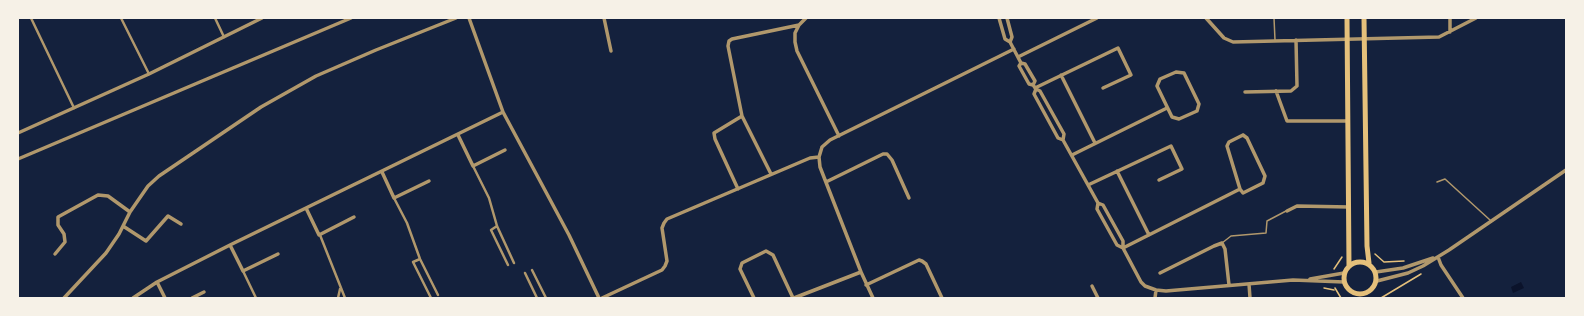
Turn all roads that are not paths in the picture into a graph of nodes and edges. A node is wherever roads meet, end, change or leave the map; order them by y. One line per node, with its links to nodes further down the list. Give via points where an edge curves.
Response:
1 (31, 18): 37 (street)
2 (120, 18): 31 (street)
3 (215, 18): 21 (street)
4 (262, 18): 21 (street)
5 (351, 18): 50 (street)
6 (456, 18): 69 (street, via 316,76 261,107 160,176 148,186)
7 (469, 18): 39 (street)
8 (604, 18): 28 (street)
9 (806, 18): 19 (street)
10 (999, 18): 26 (street, via 1006,39)
11 (1007, 18): 26 (street, via 1012,37)
12 (1097, 18): 29 (street)
13 (1206, 18): 25 (street, via 1224,38 1233,42)
14 (1274, 18): 25 (lane)
15 (1347, 18): 23 (main road)
16 (1364, 18): 22 (main road)
17 (1450, 18): 20 (street)
18 (1476, 18): 20 (street)
19 (799, 25): 40 (street, via 732,39 729,42); 44 (street, via 795,33 797,51)
20 (1450, 32): 22 (street, via 1439,37)
21 (224, 37): 31 (street)
22 (1365, 38): 23 (street); 85 (main road)
23 (1348, 39): 24 (street); 41 (main road)
24 (1296, 40): 25 (street); 35 (street, via 1297,86 1292,91)
25 (1275, 41)
26 (1010, 42): 27 (street)
27 (1014, 49): 29 (street); 44 (street)
28 (611, 52)
29 (1018, 56): 30 (street)
30 (1021, 62): 33 (street, via 1026,64 1035,81); 33 (street, via 1019,66 1029,84)
31 (148, 74): 37 (street)
32 (1061, 75): 33 (street); 34 (street, via 1118,48 1131,75); 46 (street)
33 (1034, 87): 45 (street, via 1034,94 1058,138); 45 (street, via 1040,91 1061,128)
34 (1103, 88)
35 (1276, 91): 36 (street); 41 (street, via 1287,121)
36 (1245, 92)
37 (74, 108): 42 (street)
38 (1167, 108): 38 (street, via 1172,117 1179,119 1198,111 1199,104 1184,73 1176,72 1160,80 1157,86); 46 (street)
39 (503, 112): 43 (street); 119 (street)
40 (742, 116): 55 (street); 61 (street, via 714,133)
41 (1348, 121): 66 (main road)
42 (18, 133)
43 (458, 134): 51 (street); 54 (street)
44 (839, 136): 49 (street, via 822,147)
45 (1063, 140): 48 (street)
46 (1096, 143): 48 (street)
47 (505, 150): 51 (street)
48 (1072, 155): 60 (street)
49 (819, 157): 55 (street, via 810,158); 58 (street)
50 (18, 160)
51 (473, 166): 74 (street, via 489,198)
52 (1566, 170): 71 (street)
53 (1117, 171): 56 (street, via 1171,146 1182,169); 60 (street); 76 (street)
54 (382, 172): 63 (street); 67 (street)
55 (771, 174): 61 (street)
56 (1159, 180)
57 (429, 181): 63 (street)
58 (826, 182): 64 (street, via 887,154); 90 (street)
59 (1436, 182): 71 (lane, via 1445,179)
60 (1088, 185): 65 (street)
61 (738, 189): 119 (street, via 667,219 662,228 667,261 662,270)
62 (1240, 189): 62 (street, via 1243,193 1264,183 1265,176 1247,138 1243,135 1229,142 1227,146); 76 (street)
63 (394, 198): 83 (street)
64 (909, 198)
65 (1098, 203): 79 (street, via 1103,205 1123,241); 79 (street, via 1097,209 1117,245)
66 (1349, 207): 68 (street, via 1297,206); 87 (main road)
67 (306, 208): 75 (street); 78 (street)
68 (1287, 211): 77 (lane, via 1267,221 1266,233 1231,236)
69 (130, 212): 73 (street); 80 (street, via 108,196 98,194 58,217 58,225 64,234 65,242)
70 (354, 217): 75 (street)
71 (1491, 221): 82 (street)
72 (181, 224): 73 (street, via 168,216 146,241)
73 (123, 226): 109 (street, via 106,253)
74 (497, 226): 84 (street); 86 (street, via 491,230)
75 (319, 234): 103 (street)
76 (1149, 235): 79 (street)
77 (1222, 243): 93 (street); 101 (street)
78 (230, 245): 89 (street); 97 (street)
79 (1123, 248): 104 (street, via 1145,286)
80 (55, 254)
81 (278, 254): 89 (street)
82 (1438, 257): 91 (street, via 1403,268); 96 (street, via 1415,270); 127 (street)
83 (420, 259): 106 (street); 116 (street, via 413,262)
84 (514, 263)
85 (1369, 263): 87 (main road, via 1358,261); 91 (main road)
86 (508, 265)
87 (1349, 266): 94 (main road)
88 (532, 270): 118 (street)
89 (243, 272): 113 (street)
90 (861, 272): 99 (street); 121 (street)
91 (1376, 272): 96 (main road)
92 (525, 273): 117 (street)
93 (1160, 273)
94 (1344, 273): 95 (street); 98 (main road)
95 (1303, 280): 98 (street); 100 (street)
96 (1377, 281): 108 (main road)
97 (157, 282): 110 (street); 111 (street)
98 (1344, 282): 107 (main road)
99 (866, 284): 122 (street); 123 (street, via 919,260 926,264)
100 (1249, 284): 101 (street); 126 (street)
101 (1229, 285): 104 (street)
102 (1092, 286): 124 (street)
103 (340, 289): 114 (street); 115 (street)
104 (1156, 290): 125 (street)
105 (204, 292): 112 (street)
106 (438, 295)
107 (1353, 295): 108 (main road)
108 (1363, 296)
109 (64, 298)
110 (133, 298)
111 (165, 298)
112 (192, 298)
113 (256, 298)
114 (338, 298)
115 (345, 298)
116 (431, 298)
117 (537, 298)
118 (546, 298)
119 (601, 298)
120 (754, 298): 121 (street, via 740,269 742,263 766,251 773,255)
121 (794, 298)
122 (872, 298)
123 (942, 298)
124 (1098, 298)
125 (1155, 298)
126 (1250, 298)
127 (1463, 298)

